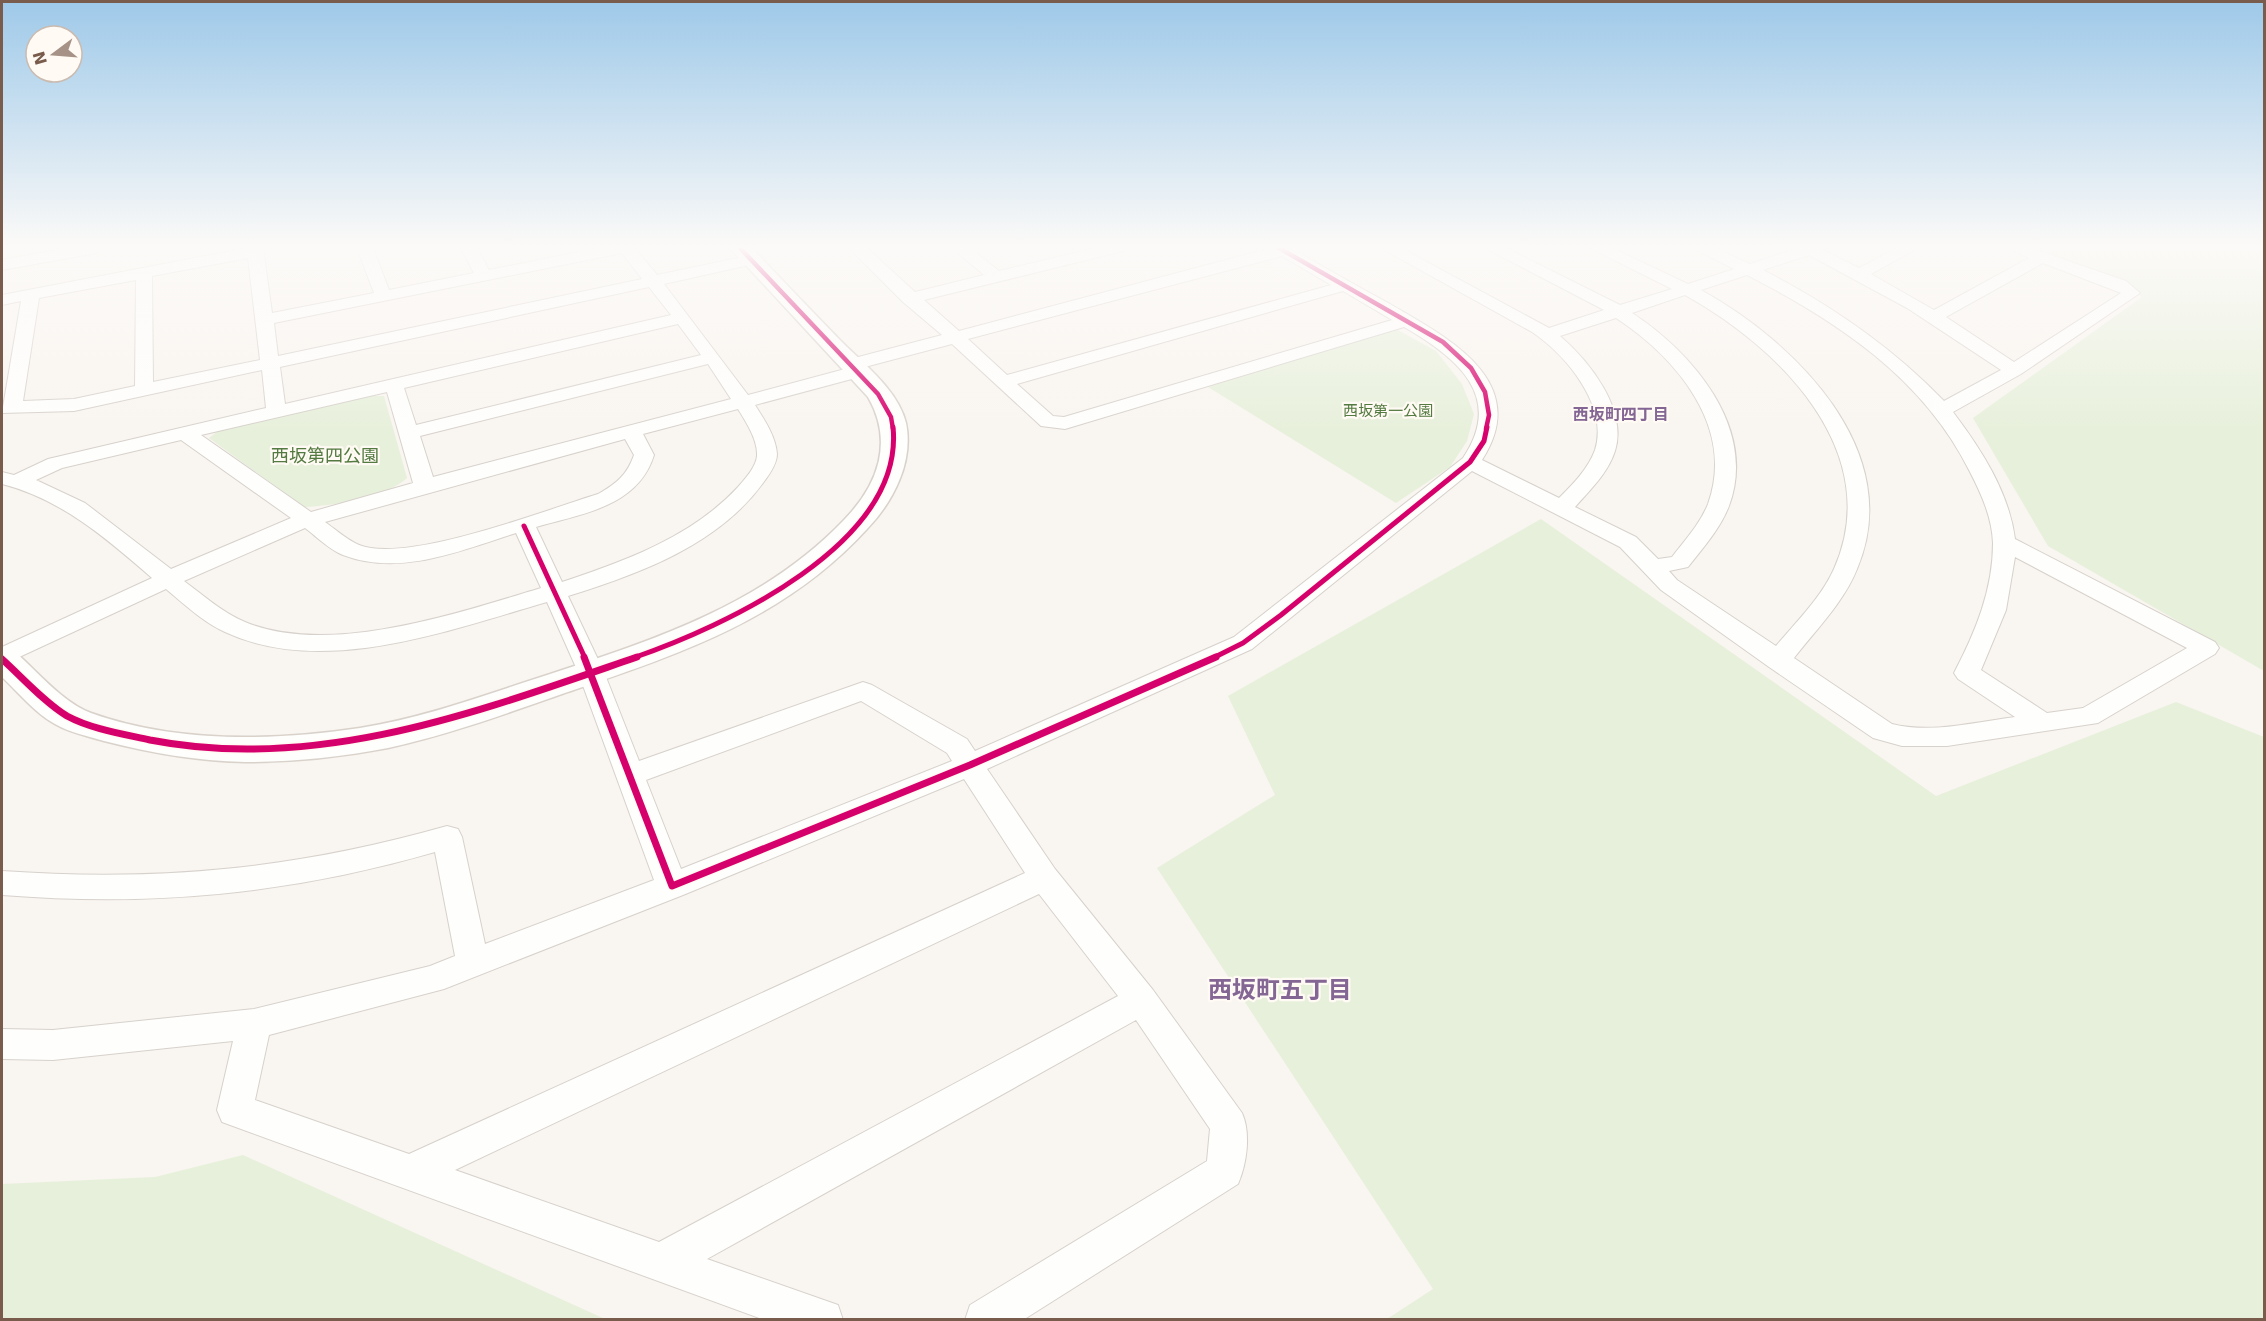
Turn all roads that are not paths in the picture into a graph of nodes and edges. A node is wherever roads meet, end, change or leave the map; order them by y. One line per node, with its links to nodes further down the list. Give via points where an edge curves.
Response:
1 (27, 310): 35 (street)
2 (144, 310): 33 (street)
3 (264, 310): 23 (street)
4 (316, 310): 23 (street)
5 (519, 310): 28 (street)
6 (674, 310): 22 (street)
7 (798, 310): 29 (street)
8 (922, 310): 26 (street)
9 (1059, 310): 26 (street)
10 (1260, 310): 31 (street)
11 (1386, 310): 24 (street)
12 (1503, 310): 25 (street)
13 (1613, 310): 20 (street)
14 (1625, 310): 20 (street)
15 (1723, 310): 52 (street, via 1771,346 1807,381 1850,451 1858,489 1860,518 1846,569)
16 (1822, 310): 36 (street, via 1864,338)
17 (1924, 310): 21 (street)
18 (1947, 310): 21 (street)
19 (2106, 310): 30 (street)
20 (1618, 312): 25 (street); 48 (street, via 1675,353 1698,380 1724,436 1720,498 1707,526 1680,562)
21 (1935, 316): 30 (street)
22 (681, 318): 27 (street); 32 (street)
23 (265, 320): 28 (street)
24 (1406, 321): 31 (street, via 1065,423 1048,422); 41 (street, via 1443,342 1471,368 1485,392 1489,415 1484,441)
25 (1548, 334): 44 (street, via 1590,381 1603,412 1607,440 1588,480)
26 (953, 338): 29 (street); 31 (street)
27 (711, 358): 34 (street); 39 (street)
28 (271, 363): 33 (street); 37 (street)
29 (853, 369): 34 (street); 53 (street, via 878,394 893,424 894,462 878,499 843,541 791,584 730,618 670,645)
30 (2014, 370): 36 (street)
31 (1002, 382)
32 (394, 385): 37 (street); 39 (street)
33 (144, 390): 35 (street, via 74,405)
34 (744, 401): 40 (street); 50 (street, via 762,431 768,454 758,478 704,529 674,545)
35 (7, 407)
36 (1942, 410): 47 (street, via 1982,470 1998,508)
37 (276, 411): 38 (street)
38 (185, 433): 42 (street, via 55,463); 45 (street)
39 (410, 433): 43 (street)
40 (632, 433): 43 (street); 46 (street, via 644,455 636,477 627,486 596,504)
41 (1470, 462): 44 (street); 55 (street, via 1243,643)
42 (10, 479): 49 (street, via 56,494 90,514)
43 (424, 486): 45 (street)
44 (1562, 508): 48 (street, via 1628,542)
45 (306, 520): 46 (street, via 350,550 397,557); 49 (street)
46 (524, 526): 50 (street)
47 (2004, 542): 54 (street, via 1992,623 1967,673); 54 (street, via 2206,648 2089,716)
48 (1655, 567): 52 (street, via 1669,585)
49 (168, 579): 50 (street, via 235,628 277,639 323,641 404,634); 51 (street)
50 (553, 593): 53 (street)
51 (2, 658): 53 (street, via 75,721 134,738 190,746 261,749 336,744 380,736 435,723)
52 (1778, 661): 54 (street, via 1883,731 1902,736 1947,736)
53 (591, 672): 56 (street)
54 (2043, 723)
55 (970, 765): 56 (street, via 957,746 863,691); 57 (street); 59 (street)
56 (631, 775): 59 (street)
57 (1044, 878): 61 (street); 64 (street)
58 (2, 883): 60 (street, via 68,890 228,884 300,874 388,855 447,837)
59 (672, 886): 60 (street)
60 (473, 963): 62 (street, via 432,979)
61 (1141, 1000): 65 (street); 67 (street, via 1229,1125 1226,1171)
62 (254, 1024): 63 (street, via 53,1045); 64 (street, via 235,1110)
63 (2, 1044)
64 (411, 1172): 65 (street)
65 (662, 1262): 66 (street)
66 (824, 1320)
67 (985, 1320)

